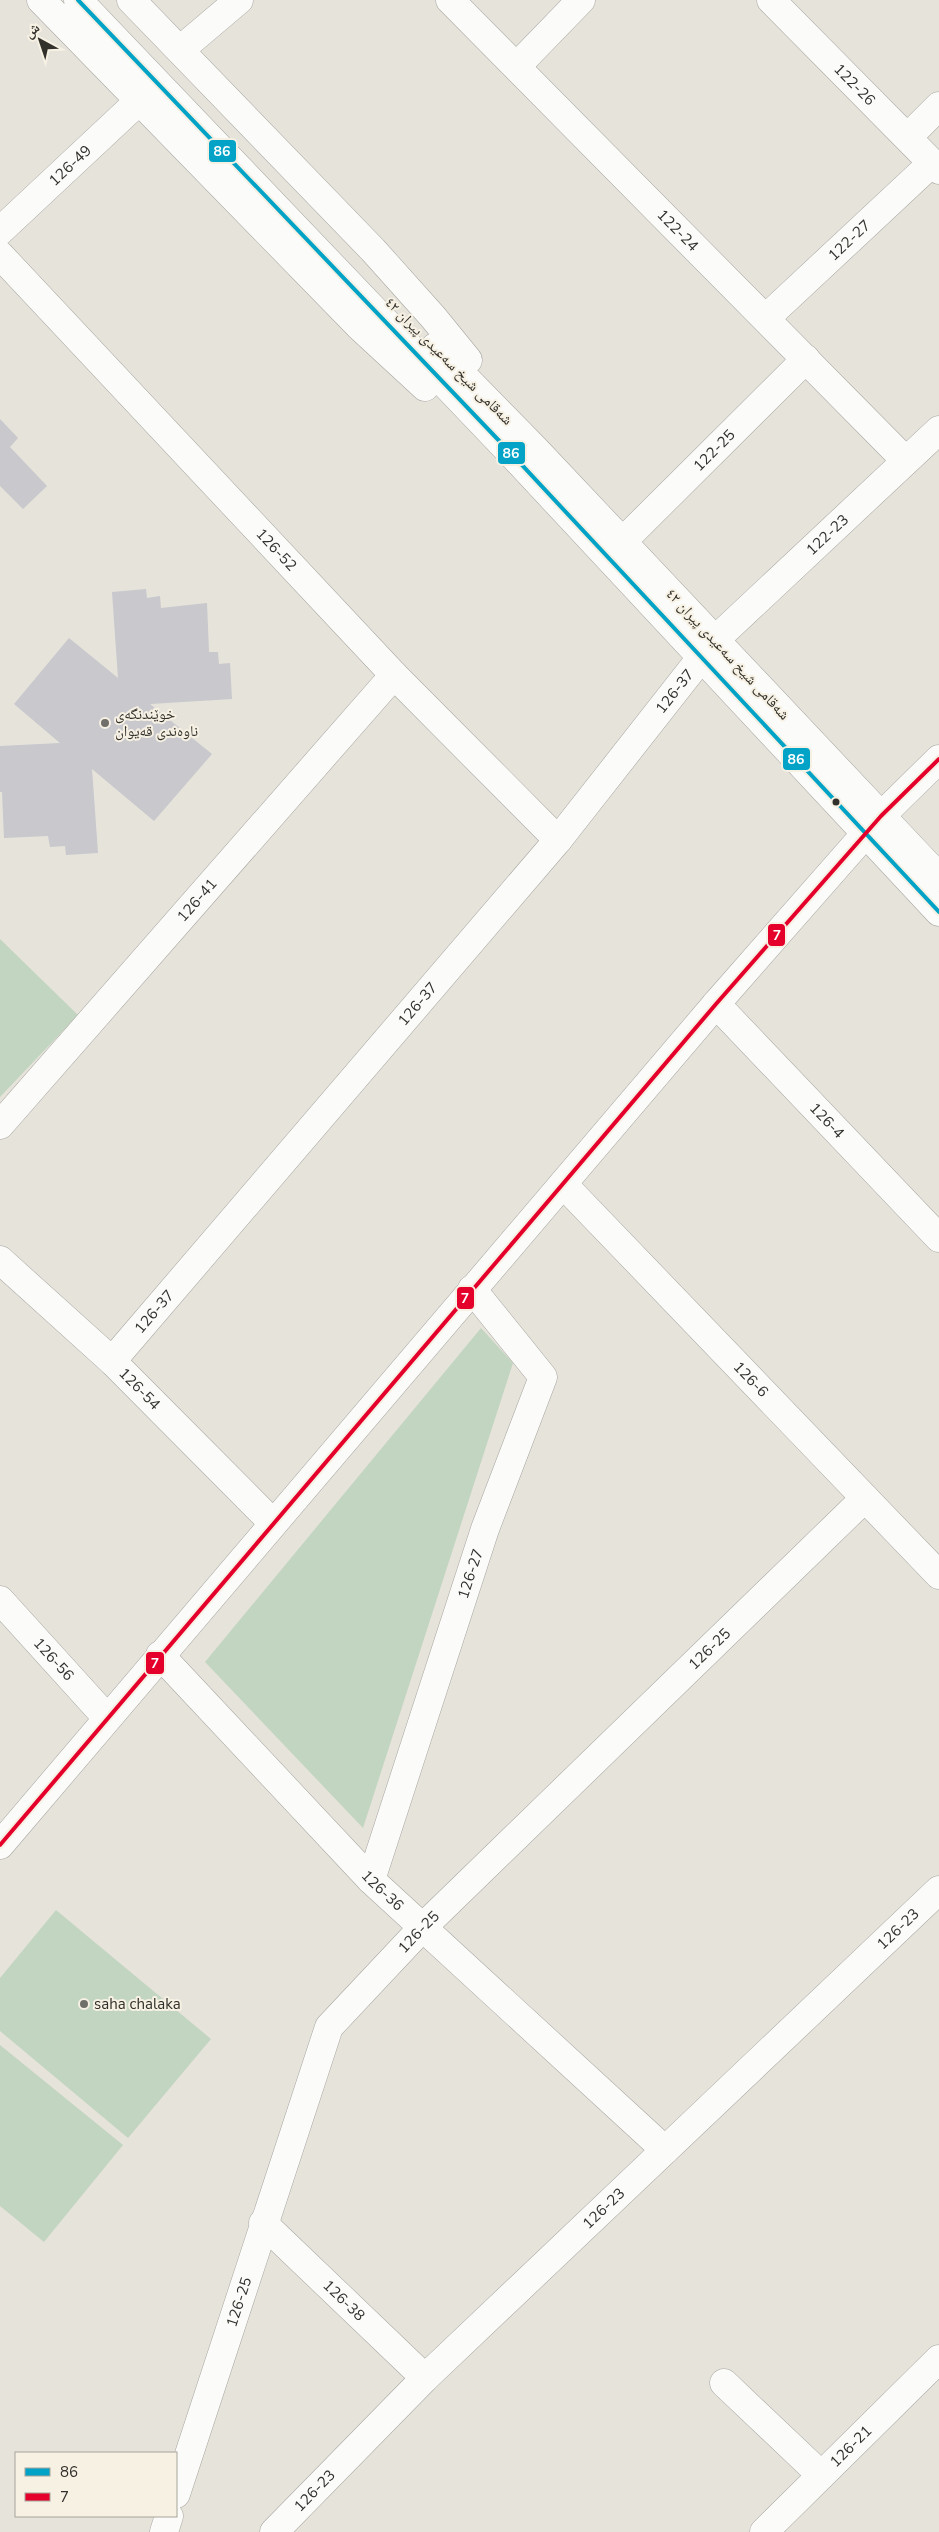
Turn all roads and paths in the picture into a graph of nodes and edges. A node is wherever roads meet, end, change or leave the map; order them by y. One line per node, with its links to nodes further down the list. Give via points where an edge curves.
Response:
1 (41, 0): 11 (street)
2 (78, 0): 20 (street, شەقامی شیخ سەعیدی پیران ٤٢)
3 (100, 0): 20 (street, شەقامی شیخ سەعیدی پیران ٤٢)
4 (131, 0): 9 (street)
5 (239, 0): 9 (street)
6 (450, 0): 10 (street, 122-24)
7 (581, 0): 10 (street)
8 (771, 0): 13 (street, 122-26)
9 (180, 50): 20 (street, via 433,317 464,355)
10 (518, 66): 17 (street, 122-24)
11 (140, 100): 15 (street, 126-49); 20 (street, via 403,368 448,407)
12 (939, 106): 13 (street)
13 (908, 137): 14 (street, 122-26)
14 (936, 166): 17 (street, 122-27)
15 (0, 231)
16 (0, 256): 24 (street, 126-52)
17 (766, 318): 18 (street, 122-24)
18 (806, 359): 21 (street, 122-24); 22 (street, 122-25)
19 (939, 430): 21 (street, 122-23)
20 (514, 442): 22 (street, شەقامی شیخ سەعیدی پیران ٤٢); 23 (street, شەقامی شیخ سەعیدی پیران ٤٢)
21 (905, 460): 23 (street, 122-23)
22 (622, 542): 23 (street, شەقامی شیخ سەعیدی پیران ٤٢)
23 (708, 650): 26 (street, شەقامی شیخ سەعیدی پیران ٤٢); 27 (street, 126-37)
24 (394, 675): 27 (street, 126-52); 31 (street, 126-41)
25 (939, 759): 26 (street)
26 (873, 825): 28 (street, شەقامی شیخ سەعیدی پیران ٤٢); 29 (street, شەقامی شیخ سەعیدی پیران ٤٢); 30 (street)
27 (558, 840): 36 (street, 126-37)
28 (939, 877)
29 (939, 912)
30 (716, 1004): 32 (street); 33 (street, 126-4)
31 (0, 1126)
32 (563, 1184): 35 (street); 37 (street, 126-6)
33 (939, 1238)
34 (0, 1260): 36 (street, 126-54)
35 (472, 1289): 38 (street); 44 (street, 126-27, via 543,1377 485,1528)
36 (112, 1360): 38 (street, 126-54)
37 (866, 1498): 39 (street, 126-6); 46 (street, 126-25)
38 (273, 1523): 41 (street)
39 (939, 1575)
40 (0, 1600): 42 (street, 126-56)
41 (160, 1655): 42 (street); 44 (street, 126-36)
42 (108, 1718): 43 (street)
43 (0, 1844)
44 (371, 1880): 46 (street, 126-36)
45 (939, 1890): 47 (street, 126-23)
46 (423, 1928): 47 (street, 126-36); 48 (street, 126-25, via 329,2028)
47 (665, 2150): 50 (street, 126-23)
48 (263, 2223): 50 (street, 126-38); 53 (street, 126-25)
49 (939, 2359): 52 (street, 126-21)
50 (425, 2378): 56 (street, 126-23)
51 (724, 2383): 52 (street)
52 (821, 2475): 57 (street, 126-21)
53 (178, 2488)
54 (169, 2517): 55 (street)
55 (164, 2532)
56 (274, 2532)
57 (764, 2532)

